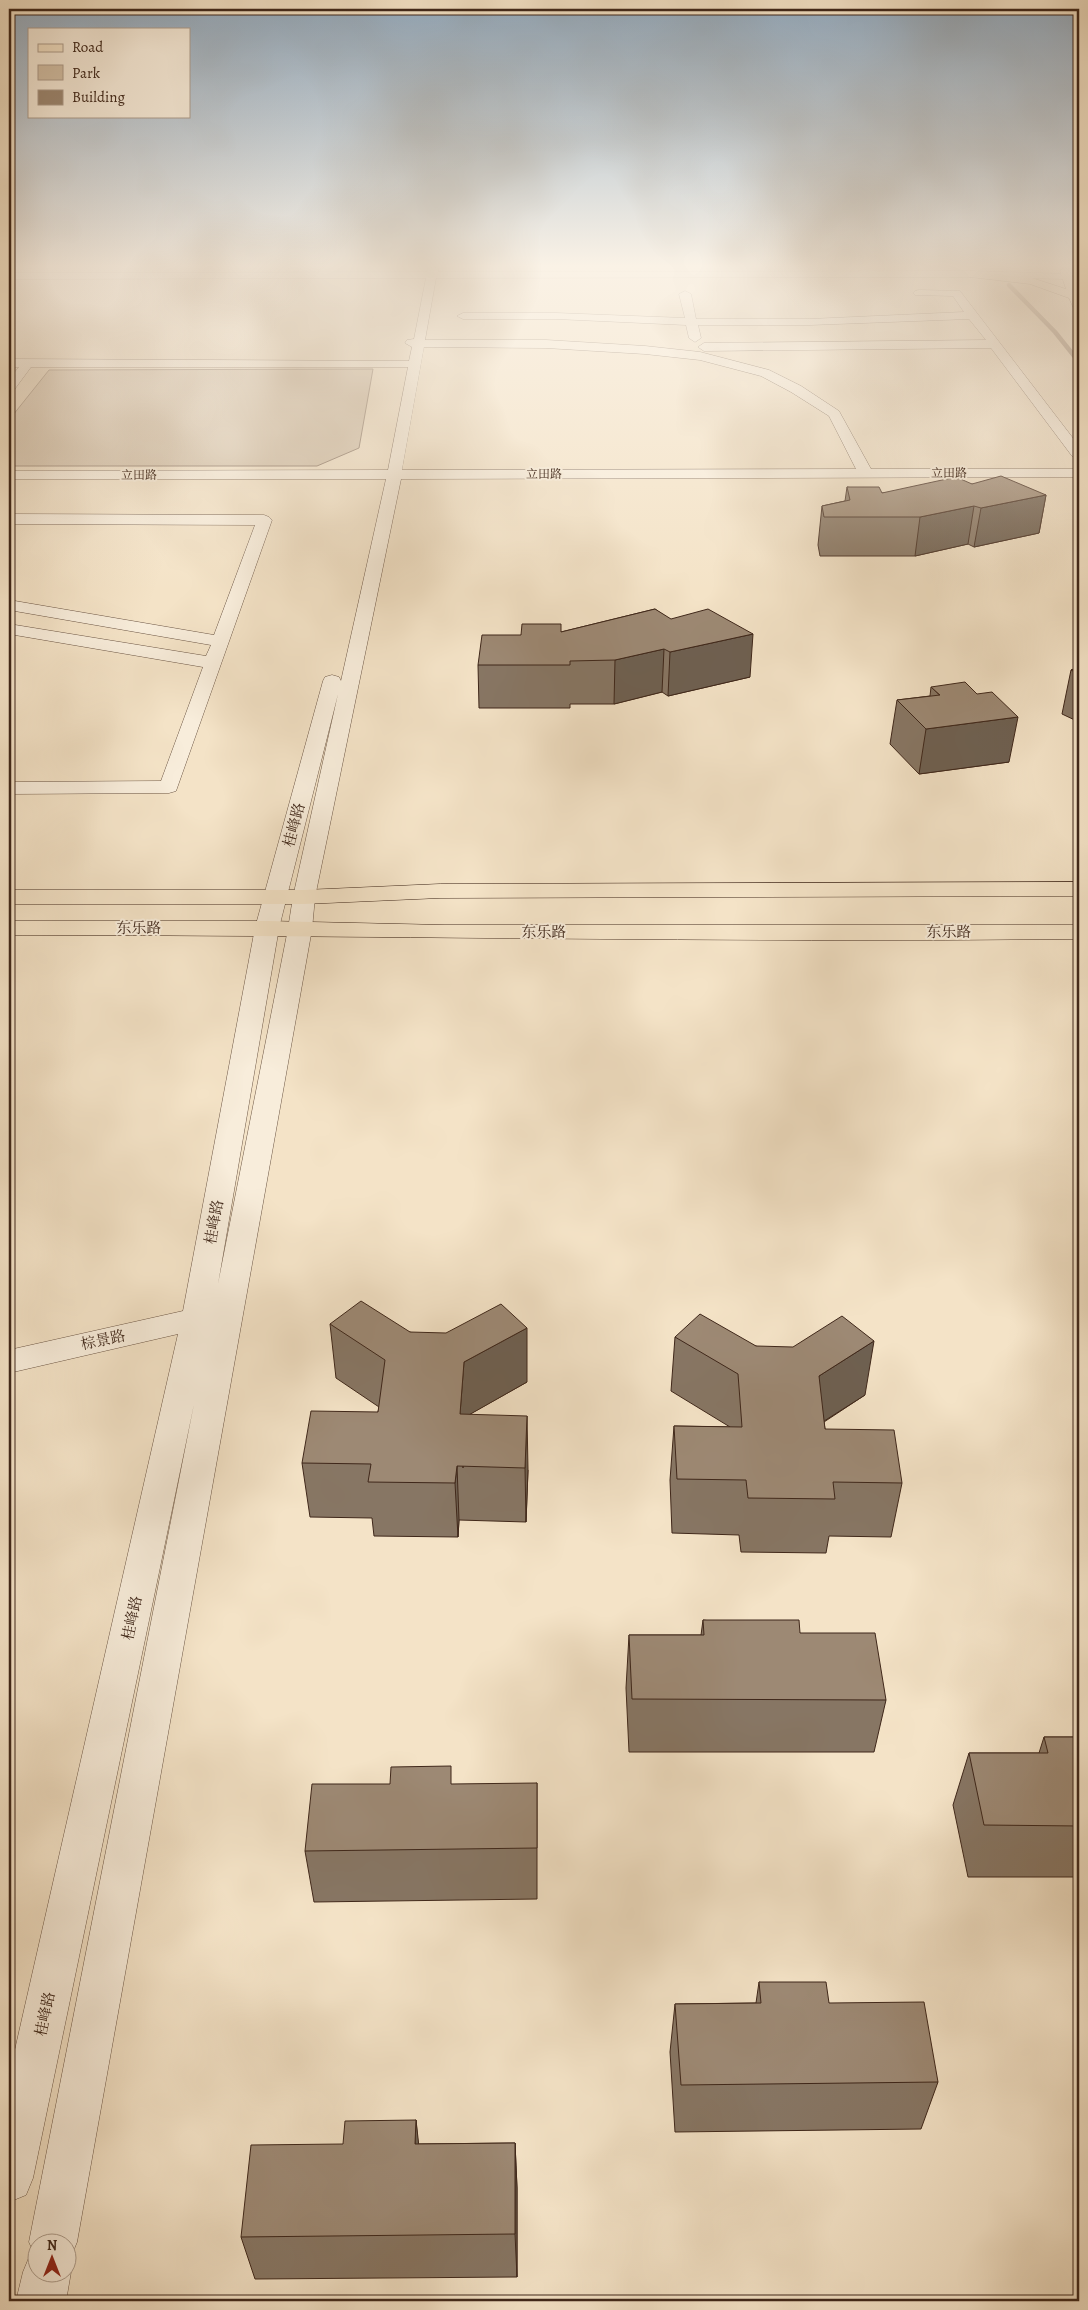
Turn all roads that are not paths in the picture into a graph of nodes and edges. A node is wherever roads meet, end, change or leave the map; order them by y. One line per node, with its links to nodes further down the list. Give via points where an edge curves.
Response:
1 (18, 376): 5 (street)
2 (408, 376): 10 (street)
3 (770, 376): 8 (street, via 834,414)
4 (1018, 376): 6 (street)
5 (9, 387)
6 (1077, 453)
7 (1079, 473): 8 (street, 立田路)
8 (866, 474): 10 (street, 立田路)
9 (9, 475): 10 (street, 立田路)
10 (391, 475): 18 (street, 桂峰路); 19 (street)
11 (9, 519): 14 (street, via 264,520)
12 (9, 606): 14 (street)
13 (9, 628): 15 (street)
14 (220, 641): 15 (street)
15 (213, 663): 16 (street, via 169,787)
16 (9, 788)
17 (1079, 889): 19 (main road, via 440,890)
18 (274, 896): 19 (main road); 20 (main road); 22 (street, 桂峰路)
19 (304, 897): 23 (street)
20 (9, 898)
21 (9, 928): 22 (main road, 东乐路)
22 (266, 928): 23 (main road, 东乐路); 25 (street, 桂峰路)
23 (300, 929): 24 (main road, 东乐路); 28 (street)
24 (1079, 932)
25 (197, 1319): 26 (street, 棕景路); 27 (street, 桂峰路)
26 (9, 1360)
27 (9, 2178)
28 (54, 2232)
29 (45, 2282): 30 (street)
30 (42, 2301)

